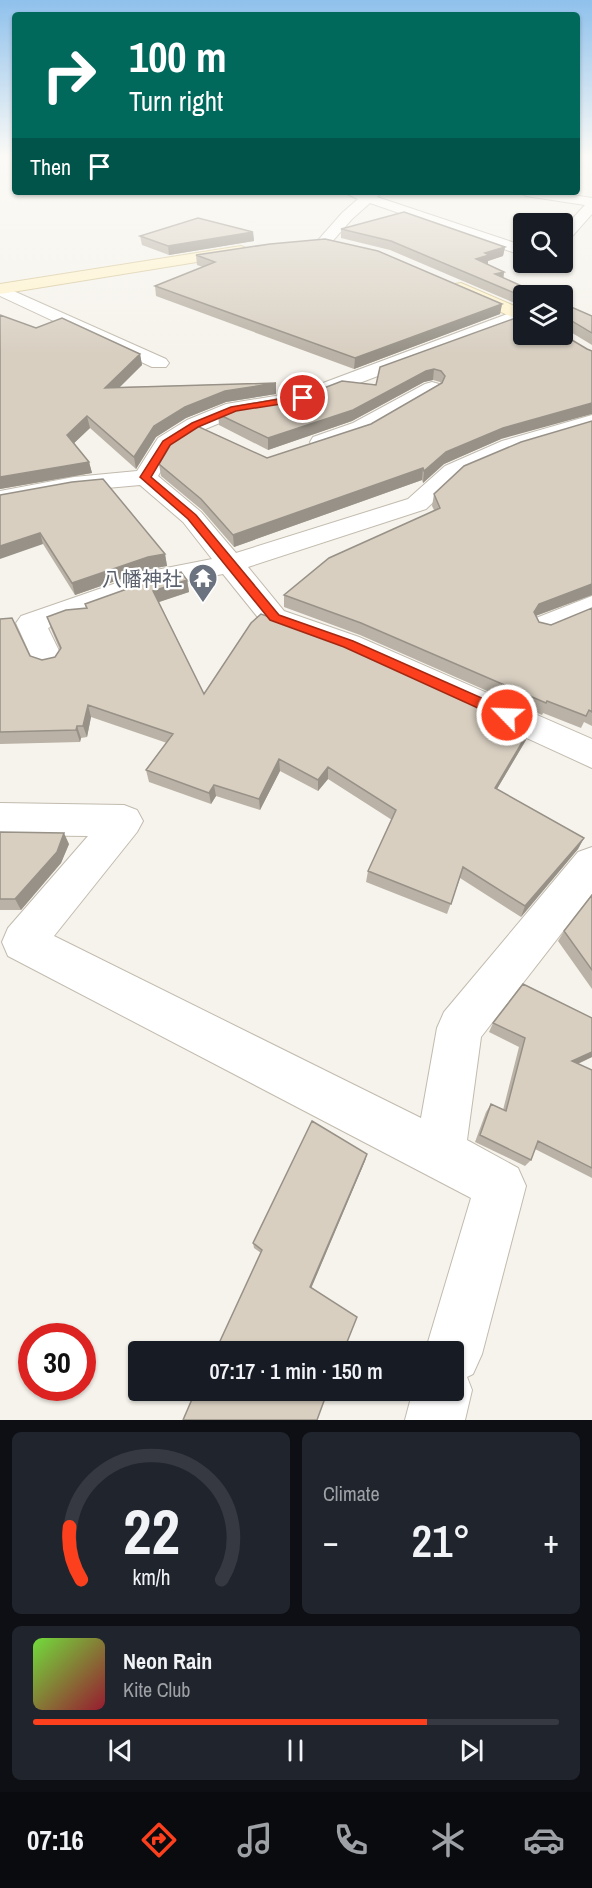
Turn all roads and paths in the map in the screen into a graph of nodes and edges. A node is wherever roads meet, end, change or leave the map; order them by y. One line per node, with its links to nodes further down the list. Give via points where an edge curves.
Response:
1 (346, 221): 3 (street)
2 (441, 221): 5 (street)
3 (327, 242)
4 (260, 248): 7 (street)
5 (513, 248)
6 (447, 282): 8 (street)
7 (0, 289): 10 (street)
8 (513, 312)
9 (513, 319): 13 (street, via 303,398 234,409)
10 (159, 363)
11 (432, 388): 15 (street, via 361,428)
12 (592, 422): 18 (street, via 510,446 453,471 417,504)
13 (195, 425): 14 (street); 16 (street, via 166,443)
14 (216, 435)
15 (298, 449)
16 (145, 477): 17 (street, via 74,484); 18 (street, via 192,517)
17 (0, 498)
18 (230, 564): 21 (street, via 161,577 31,623); 22 (street, via 274,618 348,644)
19 (592, 605): 20 (street)
20 (547, 625)
21 (47, 659)
22 (592, 753)
23 (0, 819): 25 (street, via 124,821 23,942)
24 (592, 864): 25 (street, via 460,1028)
25 (440, 1152): 26 (street, via 500,1186)
26 (457, 1341)
27 (440, 1401): 28 (street)
28 (435, 1420)

